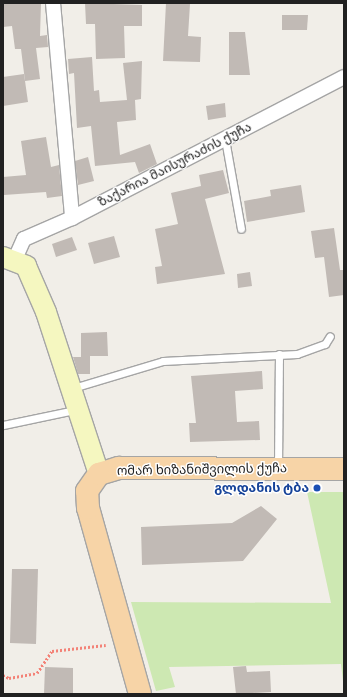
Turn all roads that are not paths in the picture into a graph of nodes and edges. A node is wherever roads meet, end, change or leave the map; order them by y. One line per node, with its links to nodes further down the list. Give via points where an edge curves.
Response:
1 (53, 3): 4 (street)
2 (344, 77): 3 (street, ზაქარია მაისურაძის ქუჩა)
3 (226, 139): 4 (street, ზაქარია მაისურაძის ქუჩა); 5 (lane)
4 (72, 218): 6 (street, ზაქარია მაისურაძის ქუჩა, via 24,239)
5 (241, 229)
6 (9, 258): 9 (street, ზაქარია მაისურაძის ქუჩა, via 26,266 46,312)
7 (330, 336): 8 (lane, via 325,344 313,350)
8 (279, 354): 9 (lane, via 163,361); 12 (lane)
9 (69, 389): 10 (street, ზაქარია მაისურაძის ქუჩა)
10 (75, 410): 11 (lane); 14 (street, ზაქარია მაისურაძის ქუჩა)
11 (3, 425)
12 (278, 469): 13 (main road, ომარ ხიზანიშვილის ქუჩა); 14 (main road, ომარ ხიზანიშვილის ქუჩა, via 118,468)
13 (344, 469)
14 (99, 474): 15 (main road, ომარ ხიზანიშვილის ქუჩა, via 87,491 88,508)
15 (140, 694)

